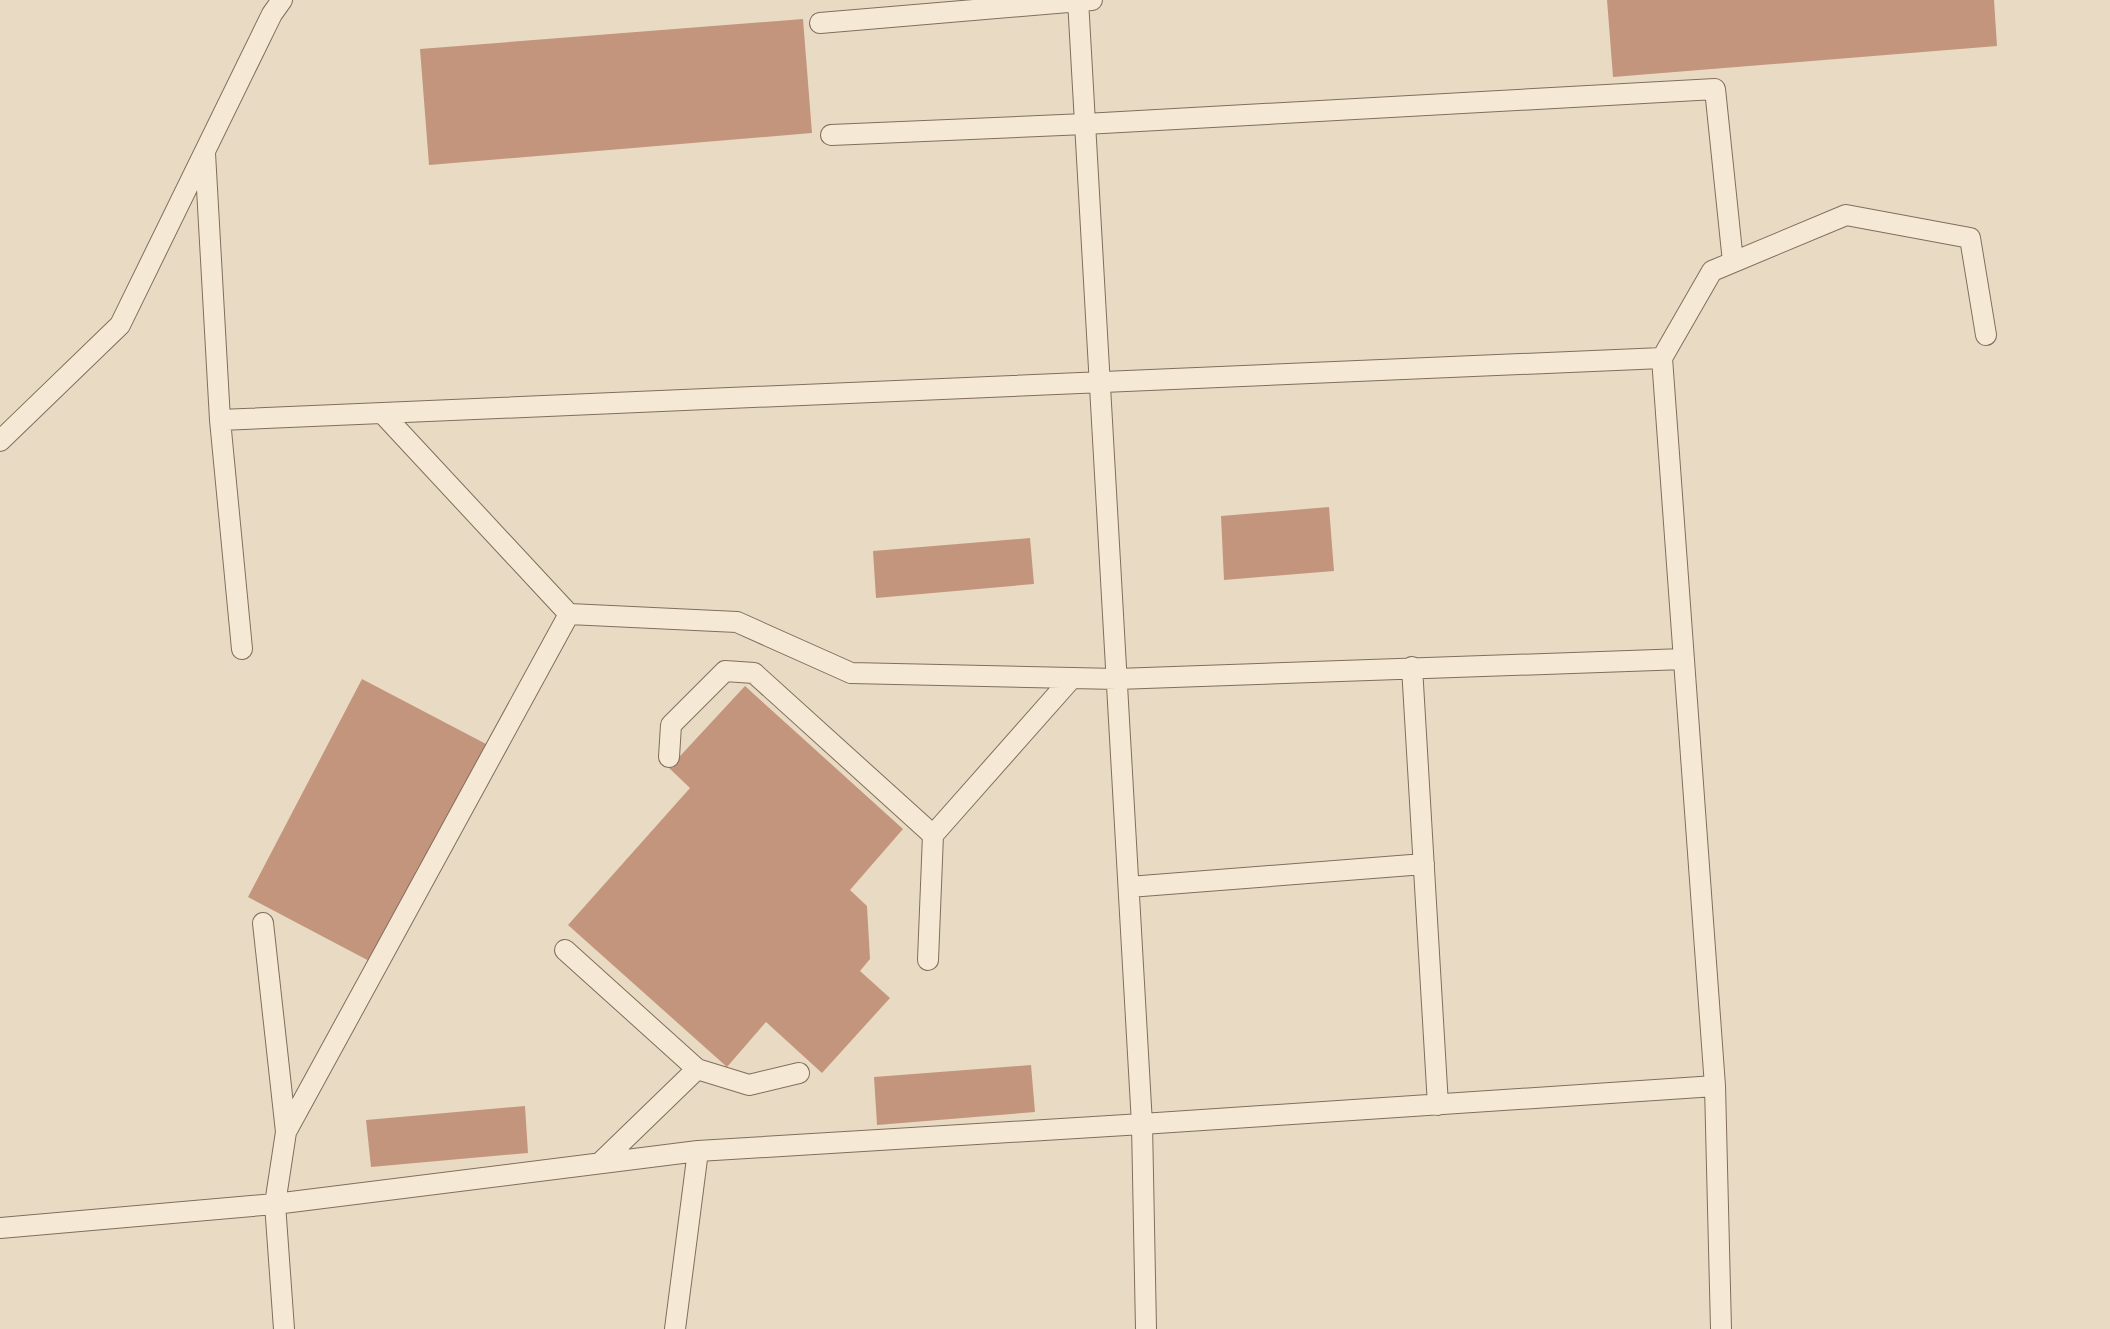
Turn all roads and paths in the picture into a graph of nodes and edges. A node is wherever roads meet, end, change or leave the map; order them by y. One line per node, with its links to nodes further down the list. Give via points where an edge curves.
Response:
1 (282, 0): 6 (lane, via 272,14)
2 (1083, 0): 3 (lane); 4 (lane)
3 (820, 23)
4 (1085, 124): 5 (lane); 7 (lane, via 1715,89); 10 (lane)
5 (831, 135)
6 (205, 151): 12 (lane); 13 (lane, via 120,325)
7 (1733, 262): 8 (lane, via 1846,215 1970,238); 9 (lane, via 1712,271)
8 (1986, 335)
9 (1662, 358): 10 (lane); 16 (lane)
10 (1100, 382): 11 (lane); 19 (lane)
11 (383, 414): 12 (lane); 14 (lane)
12 (220, 420): 15 (lane)
13 (0, 440)
14 (569, 614): 18 (lane, via 737,622 851,673); 32 (lane)
15 (242, 649)
16 (1684, 659): 17 (lane); 29 (lane)
17 (1412, 667): 19 (lane); 22 (lane)
18 (1071, 679): 19 (lane); 21 (lane)
19 (1117, 679): 23 (lane)
20 (669, 757): 21 (lane, via 671,725 725,671 754,673)
21 (933, 835): 26 (lane)
22 (1424, 864): 23 (lane); 30 (lane)
23 (1129, 887): 31 (lane)
24 (263, 923): 32 (lane)
25 (565, 950): 27 (lane)
26 (928, 960)
27 (698, 1069): 28 (lane, via 749,1085); 34 (lane)
28 (799, 1073)
29 (1715, 1086): 30 (lane); 40 (lane)
30 (1438, 1105): 31 (lane)
31 (1142, 1124): 33 (lane); 39 (lane)
32 (286, 1132): 35 (lane)
33 (698, 1151): 34 (lane); 38 (lane)
34 (601, 1162): 35 (lane)
35 (275, 1204): 36 (lane); 37 (lane)
36 (0, 1228)
37 (284, 1329)
38 (676, 1329)
39 (1146, 1329)
40 (1721, 1329)

